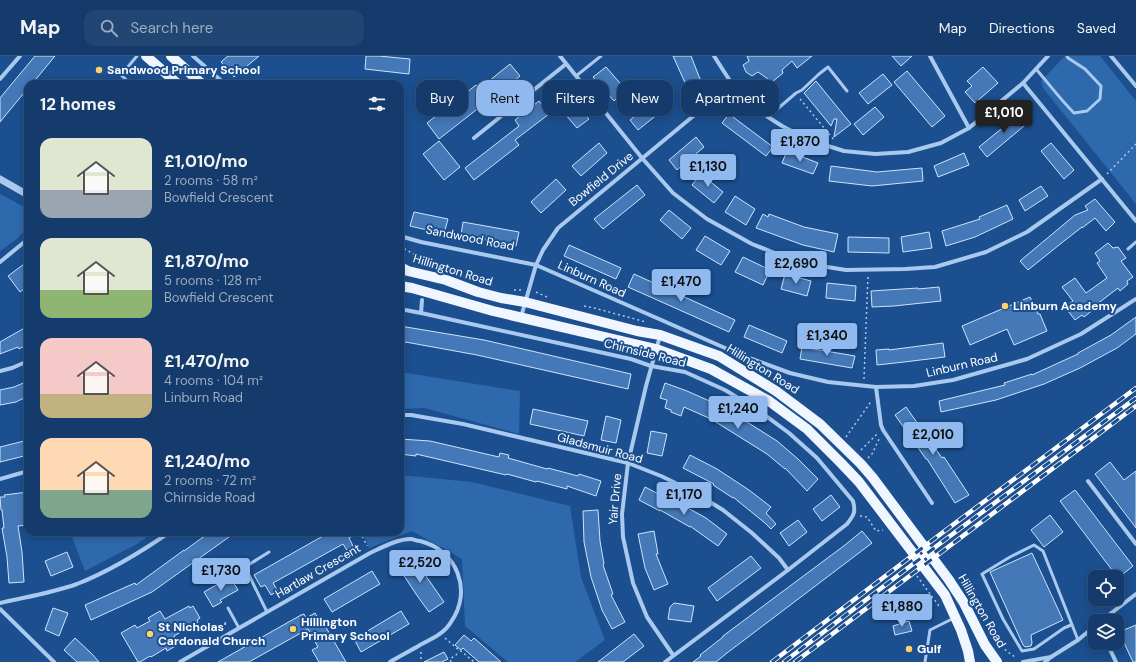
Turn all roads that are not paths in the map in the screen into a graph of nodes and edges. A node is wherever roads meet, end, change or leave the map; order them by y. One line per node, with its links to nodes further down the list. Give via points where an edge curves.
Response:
1 (20, 56): 18 (street)
2 (138, 56): 19 (lane, via 121,75)
3 (146, 56): 20 (main road)
4 (171, 56): 21 (main road)
5 (193, 56): 14 (street)
6 (202, 56): 14 (street)
7 (560, 56): 15 (street)
8 (601, 56): 17 (lane)
9 (714, 56): 23 (street)
10 (930, 56): 29 (street)
11 (1048, 56): 16 (street)
12 (1067, 56): 16 (lane, via 1085,69 1101,86 1100,99 1087,111 1074,113)
13 (1111, 56): 25 (street)
14 (197, 60): 22 (street)
15 (566, 64): 17 (street); 30 (street)
16 (1036, 69): 24 (street)
17 (576, 76): 31 (street)
18 (0, 79)
19 (127, 80)
20 (172, 80)
21 (198, 80)
22 (220, 80)
23 (729, 80)
24 (1024, 83): 29 (street); 33 (street)
25 (1136, 86)
26 (847, 91): 28 (lane, via 828,67)
27 (693, 116): 31 (street, Bowfield Drive)
28 (768, 117): 29 (street, via 809,140 844,151 875,154 908,152 941,143)
29 (969, 128)
30 (474, 138)
31 (642, 158): 33 (street, via 673,193 728,232 785,257 846,270 935,267 986,252 1027,232); 41 (street, Bowfield Drive, via 558,228)
32 (0, 179): 34 (street)
33 (1102, 179): 35 (street)
34 (24, 193)
35 (1136, 221)
36 (404, 237): 41 (street, Sandwood Road)
37 (24, 242): 40 (street)
38 (1136, 242): 39 (lane)
39 (1128, 249)
40 (0, 262)
41 (536, 265): 46 (street, Bowfield Drive); 55 (street, Linburn Road, via 741,356 790,373 828,382)
42 (404, 269): 46 (main road, Hillington Road, via 478,292)
43 (404, 287): 49 (main road, Hillington Road)
44 (422, 300): 48 (street)
45 (1136, 300): 55 (street, Linburn Road, via 1081,334 1027,359 953,380 914,386)
46 (525, 302): 49 (street, Bowfield Drive); 50 (main road, Hillington Road)
47 (404, 310): 48 (street, Chirnside Road)
48 (421, 313): 53 (street, Chirnside Road, via 631,359)
49 (521, 317): 51 (main road, Hillington Road)
50 (660, 335): 51 (street, Yair Drive); 86 (main road, Hillington Road, via 719,356 776,391 820,424 861,464 907,523 949,580)
51 (656, 349): 53 (street, Yair Drive); 72 (main road, Hillington Road, via 711,369 770,402 807,429 859,482 945,595)
52 (24, 363): 54 (street)
53 (651, 366): 57 (street, Yair Drive); 65 (street, Chirnside Road, via 685,372 725,390 758,410 817,458 853,500 854,515 847,524)
54 (0, 371)
55 (876, 387): 61 (street, via 883,430)
56 (404, 415): 57 (street, Gladsmuir Road, via 462,424)
57 (628, 463): 65 (street, Gladsmuir Road, via 692,491 723,510 752,533); 78 (street, Yair Drive, via 622,514 626,557 647,617)
58 (24, 472): 59 (street)
59 (0, 478)
60 (1088, 481): 63 (street)
61 (932, 502)
62 (164, 536): 67 (street, via 113,567 77,584 45,594)
63 (1136, 544)
64 (269, 552): 70 (lane, via 245,567)
65 (788, 570): 78 (street, Chirnside Road)
66 (1136, 594): 71 (street)
67 (0, 603)
68 (228, 608): 74 (lane)
69 (0, 609): 80 (street)
70 (267, 612): 74 (street, Hartlaw Crescent); 82 (street, Hartlaw Crescent, via 394,542 410,539 428,544 441,551 451,561 459,576 462,593 459,609 441,634)
71 (1110, 614)
72 (956, 617): 84 (lane, via 930,630); 85 (main road, Hillington Road)
73 (1072, 625): 73 (lane, via 1043,551 1034,545 1010,556 982,574 1003,619 1022,651 1034,649); 76 (lane)
74 (239, 628): 81 (street, Hartlaw Crescent)
75 (1088, 632): 76 (street)
76 (1078, 640): 79 (street)
77 (1110, 650): 89 (street)
78 (673, 655): 83 (street, Chirnside Road)
79 (1051, 657): 87 (street); 88 (street)
80 (54, 662)
81 (180, 662)
82 (390, 662)
83 (665, 662)
84 (926, 662)
85 (970, 662)
86 (997, 662)
87 (1023, 662)
88 (1045, 662)
89 (1116, 662)

